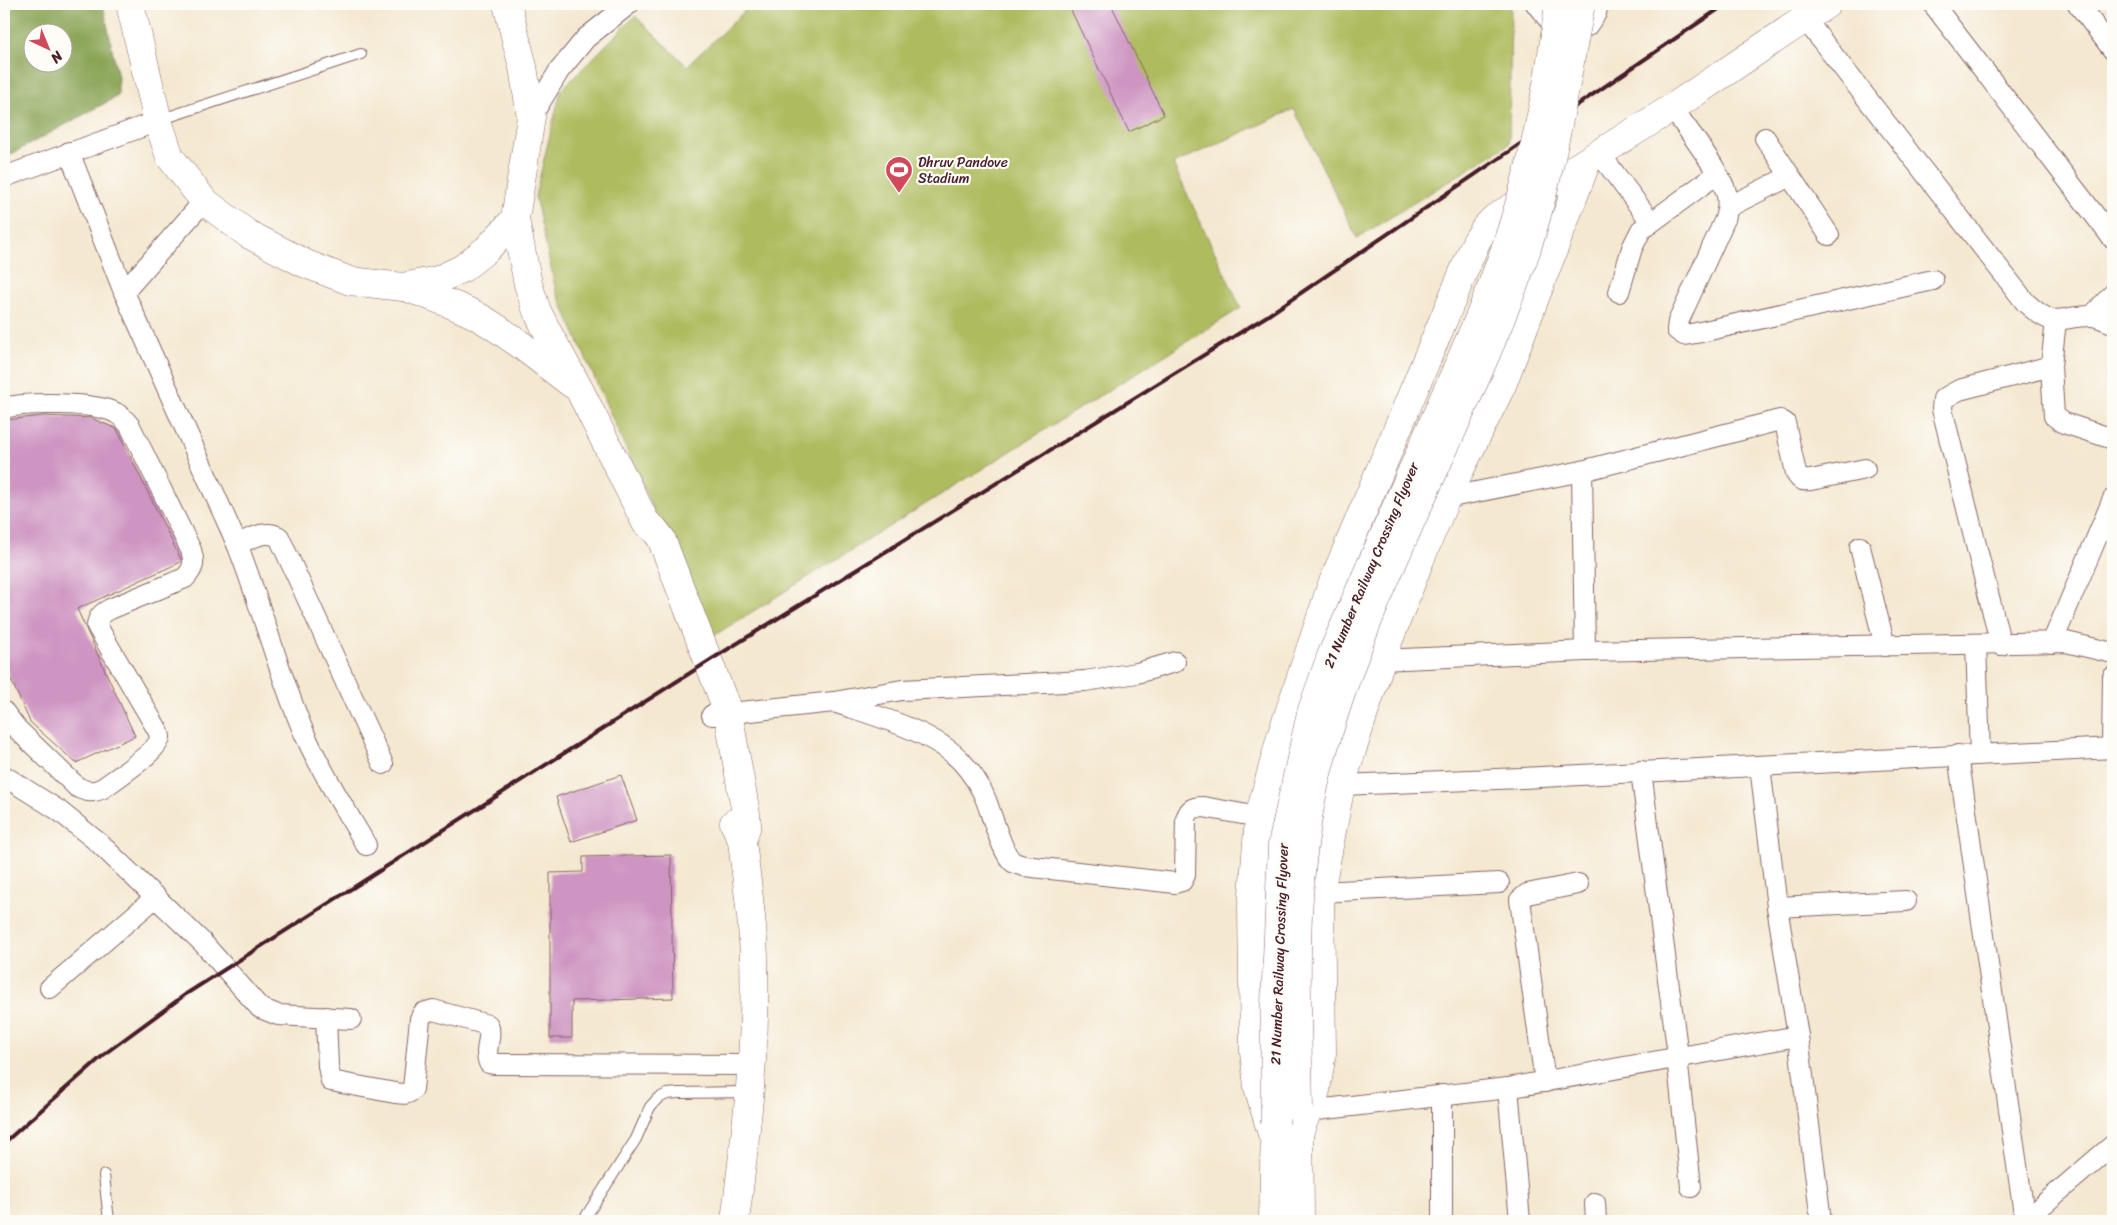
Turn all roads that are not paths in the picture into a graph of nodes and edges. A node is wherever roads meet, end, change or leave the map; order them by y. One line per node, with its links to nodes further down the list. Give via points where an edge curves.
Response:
1 (130, 4): 16 (street)
2 (507, 4): 15 (street, via 523,67)
3 (629, 4): 15 (street, via 586,38 572,54)
4 (1536, 4): 7 (street, via 1549,20 1588,26)
5 (1559, 4): 85 (street, 21 Number Railway Crossing Flyover, bridge, via 1530,163 1512,228 1479,318 1331,656 1311,713 1282,845 1275,1004)
6 (1581, 4): 85 (street, 21 Number Railway Crossing Flyover, bridge, via 1552,150 1522,263 1370,615 1335,712 1317,775 1304,844 1298,906)
7 (1598, 4)
8 (1827, 4): 11 (street)
9 (1933, 4): 28 (street)
10 (2078, 4): 12 (street)
11 (1805, 19): 14 (street); 35 (street, via 2026,303 2040,316)
12 (2113, 50)
13 (361, 54): 16 (lane)
14 (1672, 108): 19 (street); 20 (street)
15 (531, 117): 25 (street)
16 (158, 121): 18 (street); 23 (street, via 170,157)
17 (1764, 138): 21 (street)
18 (69, 152): 22 (street); 31 (street)
19 (1594, 157): 26 (street); 43 (street, via 1502,385); 67 (street, via 1495,218 1476,242 1281,737)
20 (1717, 174): 24 (street, via 1727,194); 26 (street)
21 (1790, 176): 24 (street); 27 (street)
22 (4, 177)
23 (204, 201): 30 (street, via 248,234 306,264 350,281); 31 (street)
24 (1728, 207): 29 (street, via 1678,322 1677,330 1684,335)
25 (514, 219): 30 (street, via 487,249 463,268 438,280); 38 (street, via 537,311)
26 (1651, 222): 32 (street, via 1641,230 1632,248)
27 (1829, 235)
28 (2113, 239)
29 (1933, 280)
30 (403, 287): 38 (street, via 476,316)
31 (124, 292): 45 (street)
32 (1619, 292)
33 (2113, 294): 34 (street)
34 (2092, 316): 35 (street); 36 (street)
35 (2056, 321): 37 (street)
36 (2113, 323)
37 (2050, 366): 40 (street, via 2054,416 2064,424); 49 (street, via 1958,390 1943,399 1942,408)
38 (579, 389): 58 (street, via 646,523 661,538)
39 (4, 408): 57 (street, via 32,404 91,407 116,413 124,419 191,550 194,562 185,578 110,609 98,619 97,626 160,736 151,752 103,788 86,792 70,781)
40 (2113, 439)
41 (1864, 469): 42 (street, via 1811,480 1799,478 1785,422 1780,420)
42 (1582, 471): 43 (street); 51 (street)
43 (1446, 498): 53 (street, via 1392,612)
44 (2113, 499): 48 (street)
45 (238, 544): 62 (street, via 266,533 279,537); 68 (street, via 305,736)
46 (1860, 547): 50 (street)
47 (1976, 644): 49 (street); 50 (street); 60 (street)
48 (2052, 644): 49 (street); 52 (street, via 2078,643)
49 (2001, 645)
50 (1884, 646): 51 (street)
51 (1585, 651): 53 (street)
52 (2113, 653)
53 (1381, 660): 66 (street)
54 (1175, 662): 56 (street, via 1138,673 1086,681 902,690)
55 (2113, 676): 59 (street)
56 (834, 702): 58 (street); 67 (street, via 904,725 960,760 985,798 1007,854 1013,862 1024,866 1175,883 1182,881 1185,875 1189,811 1203,807)
57 (4, 712)
58 (720, 713): 80 (street, via 746,814 747,825 742,840 754,957)
59 (2113, 748): 60 (street)
60 (1980, 754): 61 (street)
61 (1958, 755): 63 (street); 97 (street)
62 (383, 764)
63 (1760, 766): 64 (street); 74 (street)
64 (1641, 771): 66 (street); 79 (street)
65 (4, 776): 72 (street, via 80,826)
66 (1341, 785): 71 (street)
67 (1259, 817): 85 (street, via 1252,907 1254,1051 1258,1087)
68 (366, 846)
69 (1499, 883): 71 (street)
70 (1578, 884): 81 (street, via 1527,894 1520,900)
71 (1320, 892): 85 (street, via 1322,1052 1316,1090)
72 (156, 897): 75 (street); 76 (street, via 203,943 260,1008 278,1015)
73 (1906, 901): 74 (street)
74 (1777, 907): 78 (street)
75 (50, 988)
76 (326, 1017): 77 (street); 80 (street, via 331,1081 395,1093 404,1094 412,1088 420,1019 422,1013 432,1010 488,1025 486,1058 489,1063)
77 (351, 1019)
78 (1798, 1036): 79 (street); 96 (street)
79 (1678, 1056): 81 (street); 88 (street)
80 (752, 1065): 83 (street)
81 (1545, 1082): 82 (street)
82 (1508, 1088): 84 (street); 95 (street)
83 (748, 1092): 90 (lane, via 679,1093 657,1099 636,1139); 91 (street)
84 (1442, 1095): 85 (street); 94 (street)
85 (1291, 1124): 92 (street); 93 (street)
86 (2113, 1145): 97 (street)
87 (104, 1175): 89 (lane)
88 (1691, 1187)
89 (109, 1221)
90 (584, 1221)
91 (735, 1221)
92 (1273, 1221)
93 (1300, 1221)
94 (1442, 1221)
95 (1520, 1221)
96 (1821, 1221)
97 (2024, 1221)

